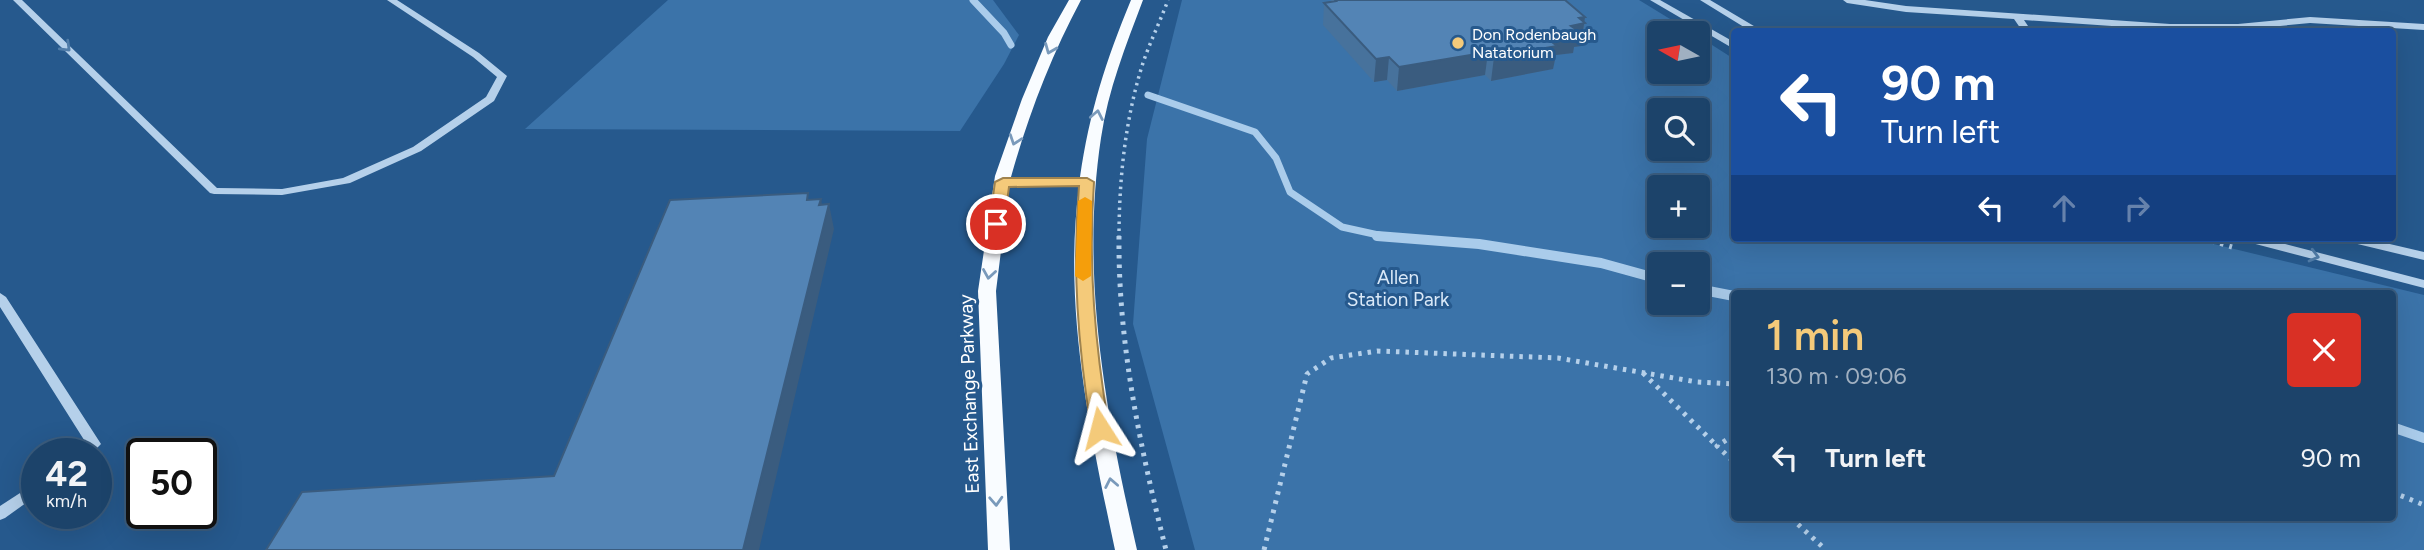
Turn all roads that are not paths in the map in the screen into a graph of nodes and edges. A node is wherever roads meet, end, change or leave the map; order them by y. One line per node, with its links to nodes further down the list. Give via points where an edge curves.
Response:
1 (18, 0): 2 (street, one-way to 2, via 215,191 282,192 345,181 418,149 490,100 502,76)
2 (391, 0)
3 (1075, 0): 16 (main road, East Exchange Parkway, one-way to 16, via 1029,99)
4 (1137, 0): 17 (main road, one-way to 4, via 1101,96)
5 (1654, 0): 15 (street)
6 (1704, 0): 11 (street)
7 (1847, 0): 8 (street)
8 (2017, 17): 9 (street); 12 (lane)
9 (2060, 20): 10 (street, via 2238,27 2311,20); 13 (street)
10 (2419, 27): 14 (street)
11 (1753, 28)
12 (2025, 28)
13 (2066, 28)
14 (2424, 35)
15 (1731, 44)
16 (1003, 182): 17 (main road); 26 (main road, East Exchange Parkway, one-way to 26, via 987,291)
17 (1087, 182): 27 (main road, one-way to 17, via 1089,360 1082,244)
18 (2263, 242): 21 (street, one-way to 21)
19 (2366, 242): 20 (street)
20 (2424, 256)
21 (2424, 284)
22 (0, 297): 23 (street)
23 (90, 438)
24 (21, 499): 25 (lane)
25 (0, 514)
26 (999, 550)
27 (1126, 550)

